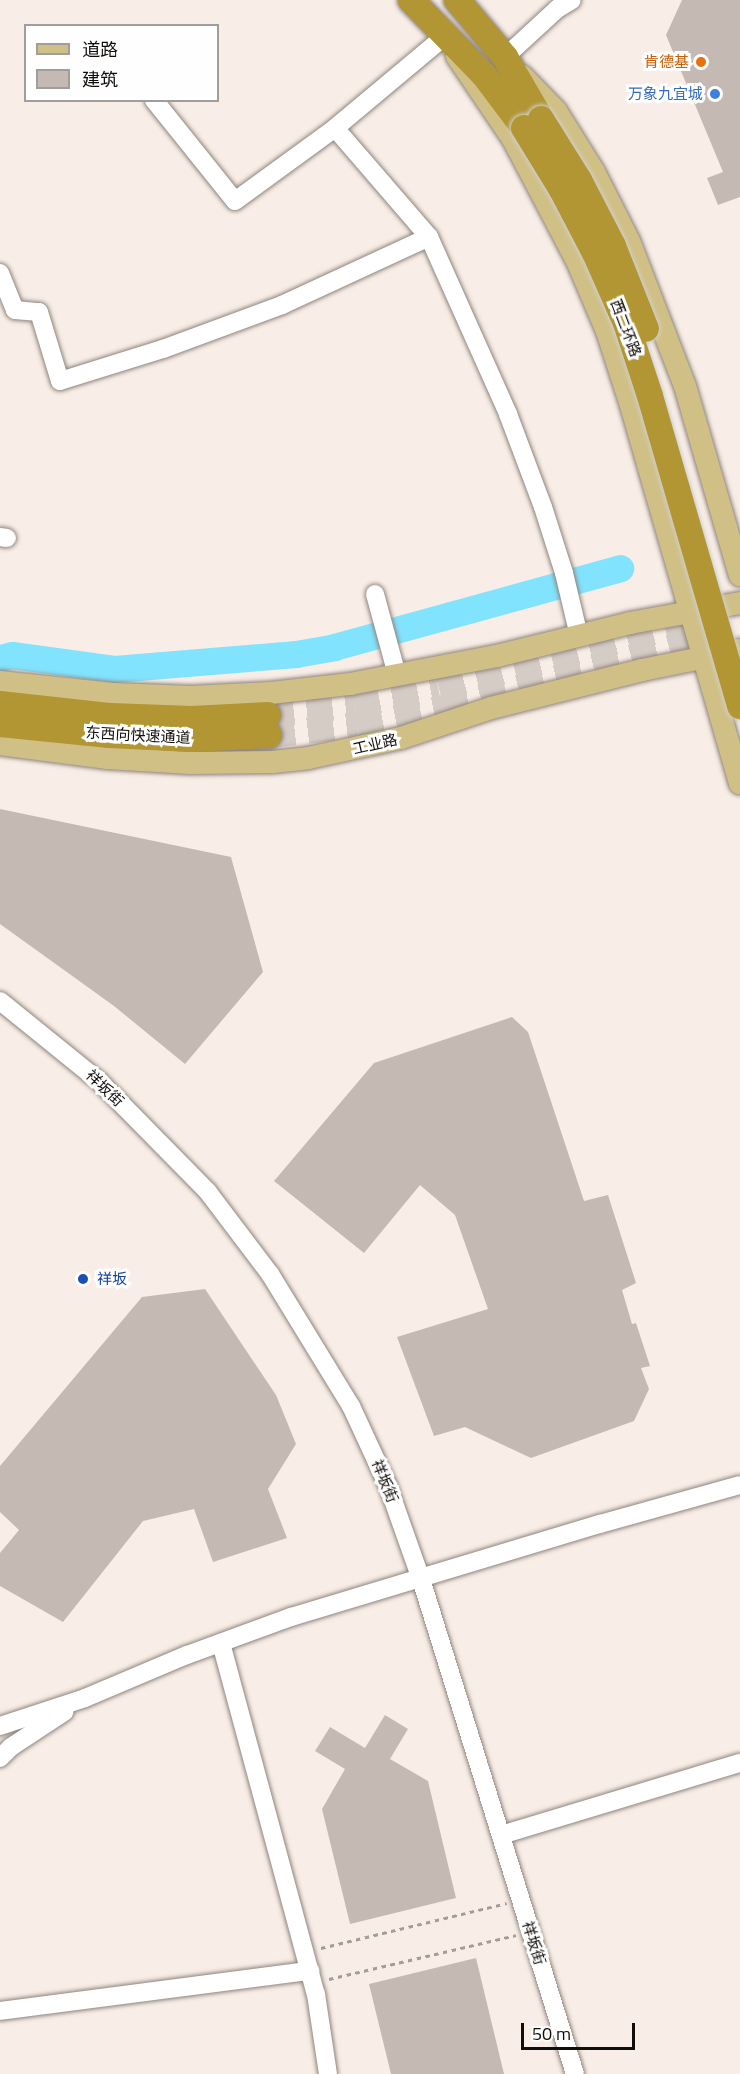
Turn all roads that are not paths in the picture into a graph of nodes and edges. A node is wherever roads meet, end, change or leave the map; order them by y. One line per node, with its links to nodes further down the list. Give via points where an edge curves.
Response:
1 (411, 0): 4 (highway, 西二环路)
2 (457, 0): 5 (highway, 西二环路)
3 (572, 0): 5 (street)
4 (445, 36): 7 (highway, 西二环路); 8 (street); 14 (main road, via 513,139 590,292 630,402)
5 (505, 57): 7 (highway, 西二环路); 11 (main road, via 556,111 594,172 629,241 685,386)
6 (156, 102): 8 (street, via 235,201)
7 (533, 124): 16 (highway, 西二环路, bridge, via 579,180 642,317); 20 (highway, 西二环路, bridge, via 626,323 651,396)
8 (335, 128): 9 (street)
9 (429, 237): 10 (street, via 282,305 163,349 60,381 39,312 15,310); 15 (street, via 508,414 543,507)
10 (0, 273)
11 (740, 575)
12 (377, 603): 18 (street)
13 (740, 603): 14 (main road)
14 (691, 612): 15 (main road); 17 (main road)
15 (579, 636): 18 (main road)
16 (740, 648): 17 (main road, 工业路)
17 (705, 657): 21 (main road, 工业路, via 491,708 401,738 272,762 108,758); 23 (main road)
18 (398, 675): 19 (main road, via 350,684 191,697 112,694)
19 (0, 682)
20 (740, 706)
21 (4, 720): 22 (highway, 东西向快速通道, via 121,736 192,739)
22 (269, 725)
23 (740, 783)
24 (0, 1001): 26 (street, 祥坂街, via 100,1082 185,1166 263,1264 361,1425 388,1486)
25 (740, 1485): 26 (street)
26 (421, 1579): 27 (street); 32 (street, 祥坂街)
27 (221, 1642): 28 (street); 33 (street)
28 (85, 1698): 29 (street); 30 (street)
29 (0, 1726)
30 (0, 1758)
31 (740, 1763): 32 (street)
32 (501, 1835): 36 (street, 祥坂街)
33 (311, 1977): 34 (street); 35 (street)
34 (0, 2011)
35 (328, 2074)
36 (575, 2074)

